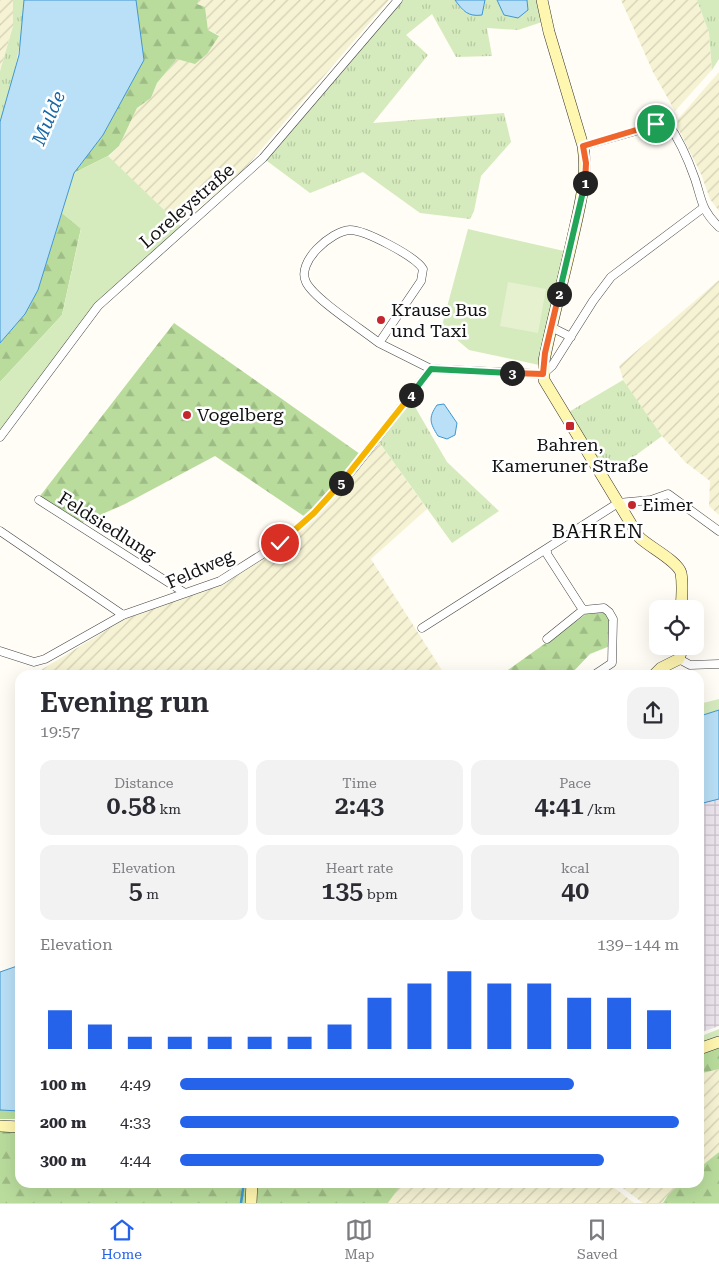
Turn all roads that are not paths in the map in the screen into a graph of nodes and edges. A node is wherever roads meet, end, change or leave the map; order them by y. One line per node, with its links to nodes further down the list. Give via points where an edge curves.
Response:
1 (398, 0): 11 (street, Loreleystraße, via 263,158 98,306)
2 (542, 0): 3 (street)
3 (583, 146): 4 (street, via 667,122 683,150); 6 (street, via 585,180)
4 (702, 208): 5 (street); 7 (street, via 611,277)
5 (719, 226)
6 (551, 327): 7 (street); 10 (street)
7 (571, 337): 10 (street)
8 (379, 343): 8 (street, via 421,281 424,269 413,258 363,232 348,230 327,240 307,262 305,282); 9 (street)
9 (431, 369): 10 (street); 17 (street, Feldweg, via 354,468 301,525 239,570)
10 (543, 374): 13 (street, via 546,387)
11 (0, 437)
12 (39, 500): 17 (street, Feldsiedlung)
13 (618, 503): 15 (street, via 651,500 668,494); 16 (street); 18 (street, via 649,547 676,565 680,572)
14 (0, 531): 20 (street)
15 (719, 531)
16 (547, 549): 19 (street); 21 (street)
17 (184, 594): 20 (street, Feldweg)
18 (681, 600)
19 (583, 610): 22 (street); 27 (street, via 604,608 613,619 612,663)
20 (123, 615): 23 (street, Feldweg, via 45,659 34,662)
21 (422, 628)
22 (547, 639)
23 (0, 651)
24 (680, 655): 25 (street)
25 (679, 659): 26 (street, via 690,665); 28 (street)
26 (719, 664)
27 (602, 670)
28 (659, 670)
29 (719, 1042): 30 (street)
30 (704, 1047)
31 (0, 1126): 32 (street)
32 (15, 1127)
33 (252, 1188): 34 (street)
34 (251, 1203)

